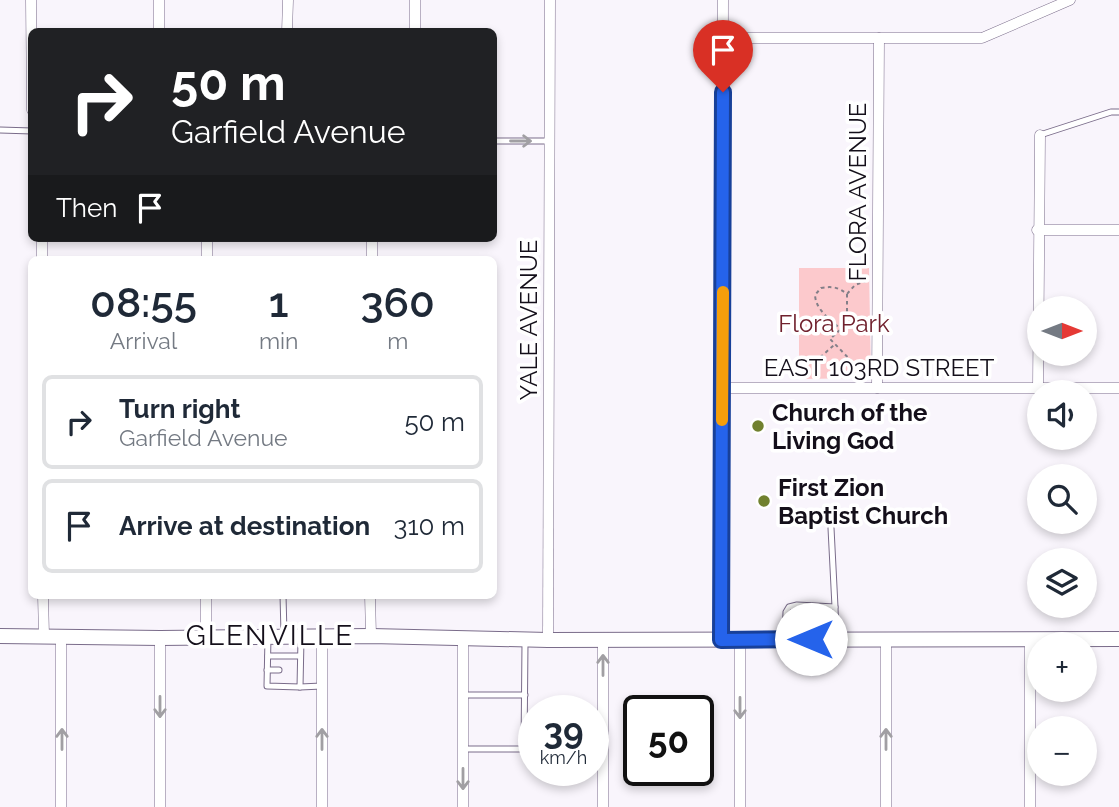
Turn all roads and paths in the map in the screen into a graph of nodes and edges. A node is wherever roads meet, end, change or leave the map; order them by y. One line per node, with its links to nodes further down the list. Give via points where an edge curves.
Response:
1 (31, 0): 8 (street)
2 (159, 0): 9 (street)
3 (288, 0): 10 (street)
4 (415, 0): 11 (street)
5 (550, 0): 19 (street, YALE AVENUE)
6 (723, 0): 12 (street)
7 (1070, 0): 13 (street, via 982,38)
8 (31, 28)
9 (159, 28)
10 (287, 28)
11 (415, 28)
12 (723, 38): 13 (street); 29 (street)
13 (879, 38): 30 (street, FLORA AVENUE)
14 (1119, 112): 17 (lane)
15 (0, 130): 16 (lane)
16 (28, 131)
17 (1040, 135): 20 (street)
18 (497, 141): 19 (lane, one-way to 19)
19 (549, 141): 58 (street, YALE AVENUE)
20 (1037, 230): 21 (street); 28 (street)
21 (1119, 230)
22 (867, 280): 23 (path)
23 (847, 294): 24 (path, via 847,324); 24 (path, via 831,286 815,295 821,312)
24 (840, 329): 25 (path, via 830,339)
25 (835, 344): 26 (path); 27 (path, via 815,362)
26 (866, 376)
27 (815, 377)
28 (1038, 380)
29 (723, 388): 30 (street, EAST 103RD STREET); 60 (street)
30 (877, 388): 31 (street, EAST 103RD STREET)
31 (1027, 388)
32 (1097, 388): 33 (street, EAST 103RD STREET)
33 (1119, 388)
34 (831, 528): 39 (lane)
35 (43, 599): 41 (street)
36 (206, 599): 44 (street)
37 (283, 599): 46 (lane)
38 (370, 599): 43 (street)
39 (835, 607): 52 (lane, via 789,607); 53 (lane)
40 (0, 636): 41 (main road)
41 (44, 636): 42 (main road)
42 (61, 636): 50 (main road); 76 (street, one-way to 42)
43 (371, 636): 48 (main road); 49 (main road)
44 (206, 637): 45 (main road); 50 (main road)
45 (268, 637): 46 (main road); 62 (lane)
46 (284, 637): 47 (main road)
47 (301, 637): 48 (main road); 63 (lane)
48 (321, 637): 68 (street)
49 (463, 637): 51 (main road); 70 (street)
50 (160, 638): 77 (street, one-way to 77)
51 (525, 639): 58 (main road); 72 (lane)
52 (785, 639): 53 (main road); 61 (main road)
53 (836, 639): 54 (main road)
54 (886, 639): 55 (main road); 82 (street, one-way to 54)
55 (1027, 639)
56 (1097, 639): 57 (main road)
57 (1119, 639)
58 (548, 640): 59 (main road)
59 (603, 640): 60 (main road); 80 (street, one-way to 59)
60 (721, 640): 61 (main road)
61 (740, 640): 81 (street, one-way to 81)
62 (268, 656): 63 (lane); 64 (lane)
63 (300, 656): 67 (lane)
64 (267, 670): 65 (lane); 69 (lane, via 267,686)
65 (279, 670)
66 (291, 670): 67 (lane)
67 (300, 670): 69 (lane)
68 (322, 686): 69 (lane); 78 (street, one-way to 68)
69 (300, 687)
70 (463, 695): 71 (lane); 74 (street)
71 (518, 695)
72 (525, 695)
73 (1030, 702): 83 (street)
74 (463, 749): 75 (lane); 79 (street, one-way to 79)
75 (518, 749)
76 (61, 807)
77 (160, 807)
78 (321, 807)
79 (463, 807)
80 (603, 807)
81 (740, 807)
82 (886, 807)
83 (1030, 807)

